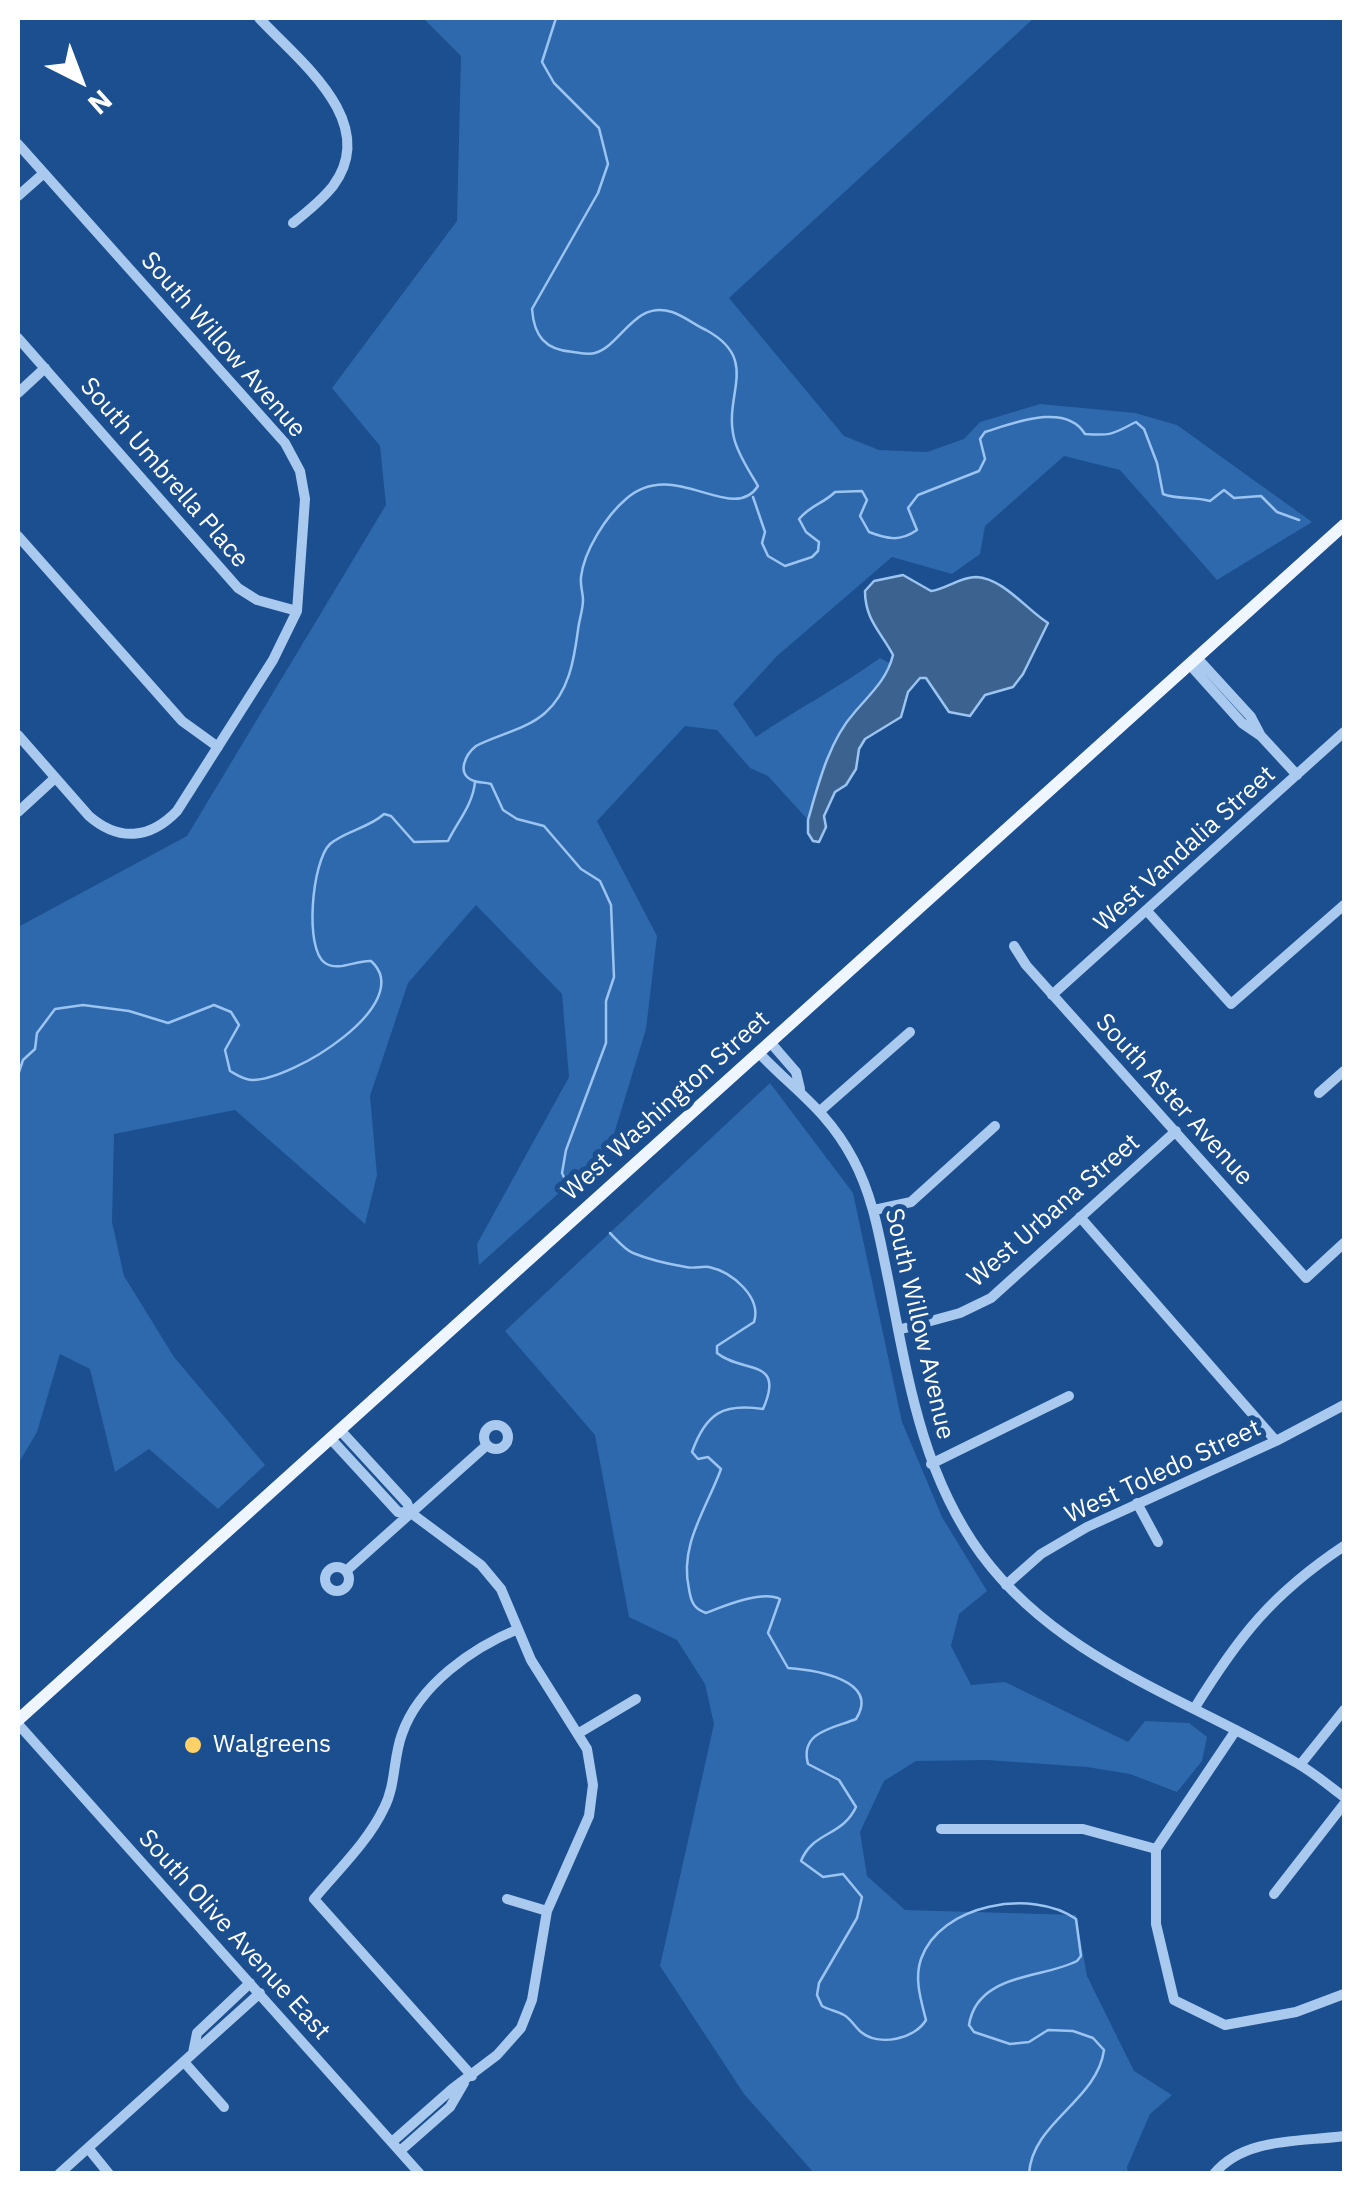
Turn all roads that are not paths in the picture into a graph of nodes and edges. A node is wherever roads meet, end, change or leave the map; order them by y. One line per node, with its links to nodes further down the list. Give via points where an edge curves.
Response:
1 (259, 18): 5 (street, via 331,97 346,127 338,178)
2 (18, 144): 3 (street, South Willow Avenue)
3 (44, 173): 4 (street); 11 (street, South Willow Avenue, via 294,457 305,498)
4 (18, 196)
5 (293, 224)
6 (18, 338): 7 (street, South Umbrella Place)
7 (45, 368): 8 (street); 11 (street, South Umbrella Place, via 233,582 258,600)
8 (18, 393)
9 (1344, 525): 12 (main road, West Washington Street)
10 (18, 536): 15 (street, via 182,721)
11 (296, 611): 15 (street)
12 (1194, 661): 16 (street, via 1251,716); 24 (main road, West Washington Street)
13 (1344, 732): 16 (street, West Vandalia Street)
14 (18, 734): 17 (street)
15 (218, 746): 17 (street, via 176,811 142,834 113,832 95,822)
16 (1296, 775): 20 (street, West Vandalia Street)
17 (54, 778): 18 (street)
18 (18, 812)
19 (1344, 905): 20 (street, via 1231,1004)
20 (1147, 911): 22 (street, West Vandalia Street)
21 (1014, 946): 22 (street, South Aster Avenue)
22 (1052, 995): 31 (street, South Aster Avenue)
23 (910, 1032): 29 (street)
24 (770, 1042): 25 (main road, West Washington Street); 27 (street, South Willow Avenue, via 796,1072)
25 (758, 1052): 27 (street, South Willow Avenue); 38 (main road, West Washington Street)
26 (1344, 1071): 28 (street)
27 (800, 1089): 29 (street, South Willow Avenue)
28 (1319, 1093)
29 (820, 1111): 32 (street, South Willow Avenue, via 855,1162)
30 (995, 1126): 32 (street, via 911,1202)
31 (1176, 1131): 33 (street, West Urbana Street); 34 (street, South Aster Avenue, via 1306,1278)
32 (874, 1210): 35 (street, South Willow Avenue)
33 (1080, 1217): 35 (street, West Urbana Street, via 991,1298); 39 (street)
34 (1344, 1243)
35 (898, 1330): 41 (street, South Willow Avenue)
36 (1069, 1396): 41 (street)
37 (1344, 1405): 39 (street, West Toledo Street)
38 (335, 1434): 43 (street); 52 (main road, West Washington Street)
39 (1276, 1441): 42 (street, West Toledo Street)
40 (487, 1445): 43 (street)
41 (931, 1464): 47 (street, South Willow Avenue, via 963,1528)
42 (1138, 1503): 44 (street); 47 (street, West Toledo Street, via 1041,1554)
43 (411, 1513): 46 (street); 48 (street, via 484,1568)
44 (1158, 1542)
45 (1344, 1546): 50 (street, via 1254,1621)
46 (346, 1571)
47 (1006, 1585): 50 (street, South Willow Avenue, via 1084,1650)
48 (518, 1629): 54 (street); 66 (street, via 469,1654 420,1703 401,1736 382,1814 314,1899)
49 (636, 1700): 54 (street)
50 (1194, 1709): 53 (street, South Willow Avenue)
51 (1344, 1710): 55 (street)
52 (18, 1722): 62 (street, South Olive Avenue East)
53 (1236, 1730): 55 (street, South Willow Avenue); 58 (street)
54 (579, 1733): 61 (street, via 594,1776 592,1802)
55 (1300, 1765): 56 (street, South Willow Avenue)
56 (1344, 1800): 59 (street)
57 (941, 1829): 58 (street, via 1083,1829)
58 (1156, 1849): 64 (street, via 1156,1924 1174,2000 1225,2024 1296,2012)
59 (1274, 1894)
60 (508, 1899): 61 (street)
61 (547, 1910): 66 (street, via 527,2016 510,2043)
62 (250, 1983): 63 (street, South Olive Avenue East); 65 (street, via 197,2032)
63 (260, 1993): 65 (street); 69 (street, South Olive Avenue East)
64 (1344, 1994)
65 (188, 2058): 67 (street); 70 (street)
66 (468, 2079): 69 (street, via 454,2102)
67 (224, 2107)
68 (1344, 2136): 74 (street, via 1250,2148)
69 (396, 2147): 73 (street, South Olive Avenue East)
70 (88, 2148): 71 (street); 72 (street)
71 (59, 2174)
72 (110, 2174)
73 (420, 2174)
74 (1214, 2174)

